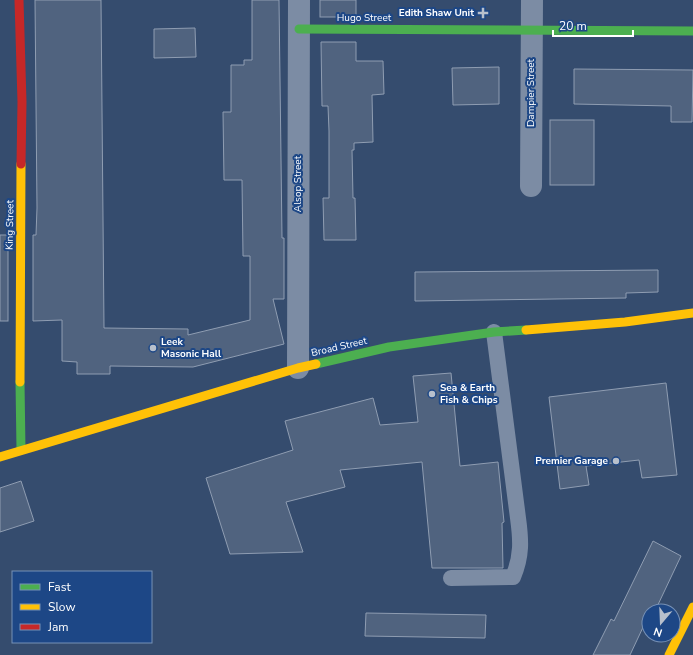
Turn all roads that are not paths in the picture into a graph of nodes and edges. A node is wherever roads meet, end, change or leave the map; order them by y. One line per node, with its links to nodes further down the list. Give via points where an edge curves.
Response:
1 (19, 0): 11 (main road, King Street, via 22,102)
2 (299, 0): 4 (street, Alsop Street)
3 (532, 0): 5 (street, Dampier Street)
4 (299, 29): 5 (main road, Hugo Street); 10 (street, Alsop Street)
5 (532, 30): 6 (main road, Hugo Street); 7 (street, Dampier Street)
6 (693, 31)
7 (531, 186)
8 (693, 313): 9 (main road, Broad Street, via 625,322)
9 (494, 332): 10 (main road, Broad Street, via 389,347); 13 (lane, via 521,543 518,564 514,577)
10 (298, 368): 11 (main road, Broad Street)
11 (21, 450): 12 (main road, Broad Street)
12 (0, 457)
13 (451, 578)
14 (693, 607): 15 (main road)
15 (669, 655)

